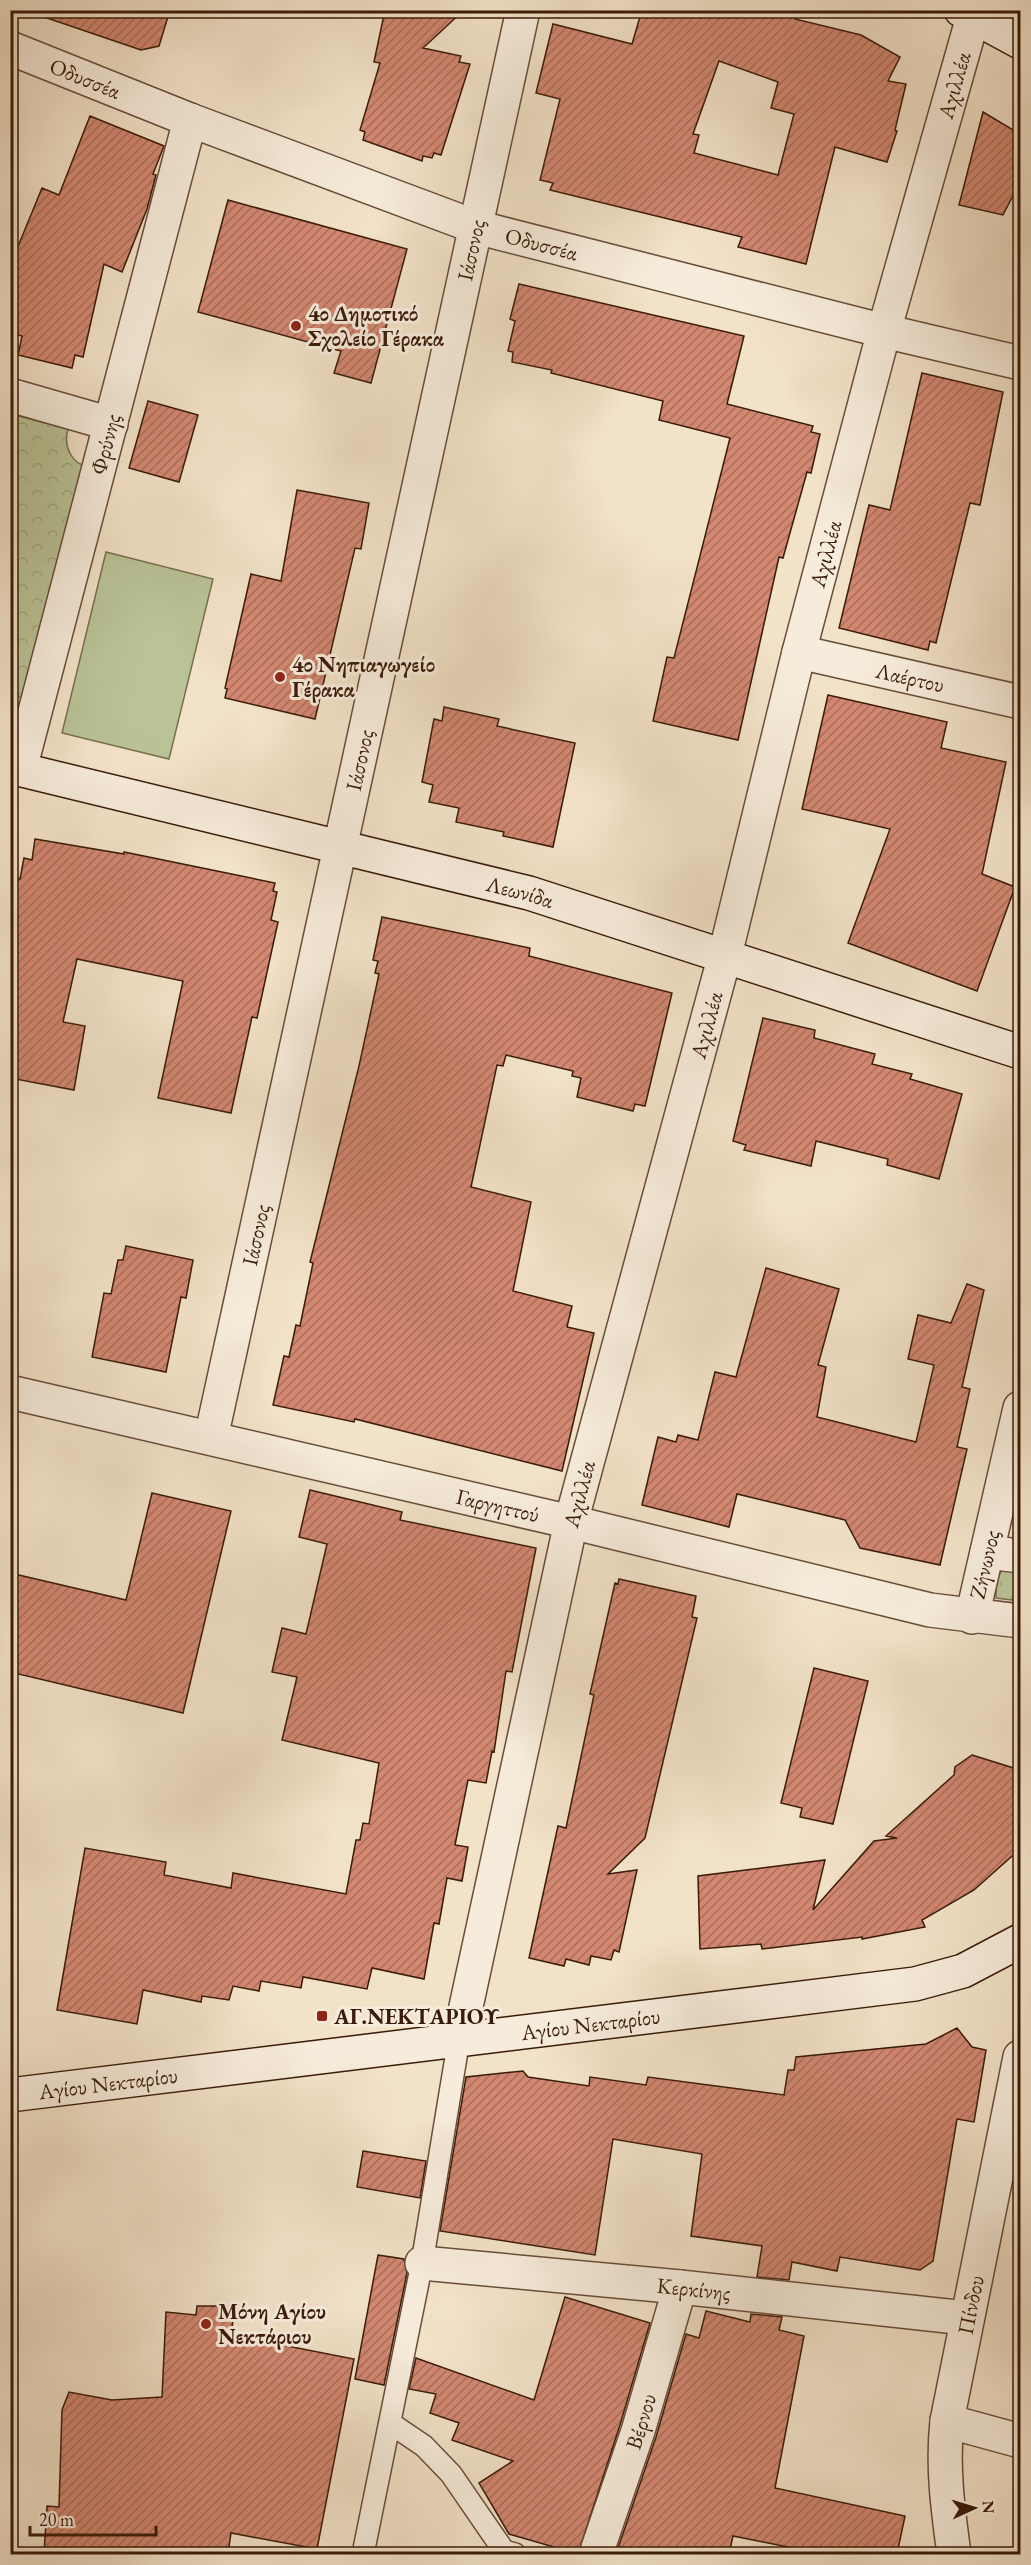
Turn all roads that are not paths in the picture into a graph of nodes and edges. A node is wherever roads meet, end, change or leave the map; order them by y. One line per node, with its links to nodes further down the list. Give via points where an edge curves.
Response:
1 (524, 10): 6 (street, Ιάσονος)
2 (967, 14): 3 (street); 7 (street, Αχιλλέα)
3 (1020, 42)
4 (10, 48): 5 (street, Οδυσσέα)
5 (190, 120): 6 (street, Οδυσσέα); 10 (street, Φρύνης)
6 (476, 227): 7 (street, Οδυσσέα); 14 (street, Ιάσονος)
7 (884, 332): 8 (street, Οδυσσέα); 11 (street, Αχιλλέα)
8 (1020, 363)
9 (10, 396): 10 (street)
10 (111, 424): 13 (street, Φρύνης)
11 (800, 652): 12 (street, Λαέρτου); 15 (street, Αχιλλέα)
12 (1020, 702)
13 (15, 768): 14 (street, Λεωνίδα)
14 (341, 847): 15 (street, Λεωνίδα, via 529,893); 19 (street, Ιάσονος)
15 (725, 955): 16 (street, Λεωνίδα); 20 (street, Αχιλλέα)
16 (1020, 1052)
17 (10, 1392): 19 (street, Γαργηττού)
18 (1020, 1408): 21 (street, Ζήνωνος)
19 (211, 1438): 20 (street, Γαργηττού)
20 (571, 1522): 23 (street, Γαργηττού); 26 (street, Αχιλλέα)
21 (987, 1552): 22 (street); 23 (street, Ζήνωνος)
22 (1020, 1557)
23 (972, 1617): 24 (street, Γαργηττού)
24 (1020, 1621)
25 (1020, 1945): 26 (street, Αγίου Νεκταρίου, via 963,1971 915,1984)
26 (459, 2039): 28 (street, Αγίου Νεκταρίου); 29 (lane)
27 (1020, 2057): 31 (street, Πίνδου)
28 (10, 2096)
29 (422, 2263): 30 (street, Κερκίνης); 33 (lane)
30 (680, 2287): 31 (street, Κερκίνης); 37 (street, Βέρνου, via 638,2431)
31 (966, 2318): 32 (street, Πίνδου)
32 (947, 2421): 34 (street); 38 (street, Πίνδου, via 945,2485)
33 (390, 2423): 35 (lane); 36 (lane, via 424,2446 444,2467 504,2551)
34 (1020, 2441)
35 (363, 2554)
36 (515, 2554)
37 (596, 2554)
38 (954, 2554)

